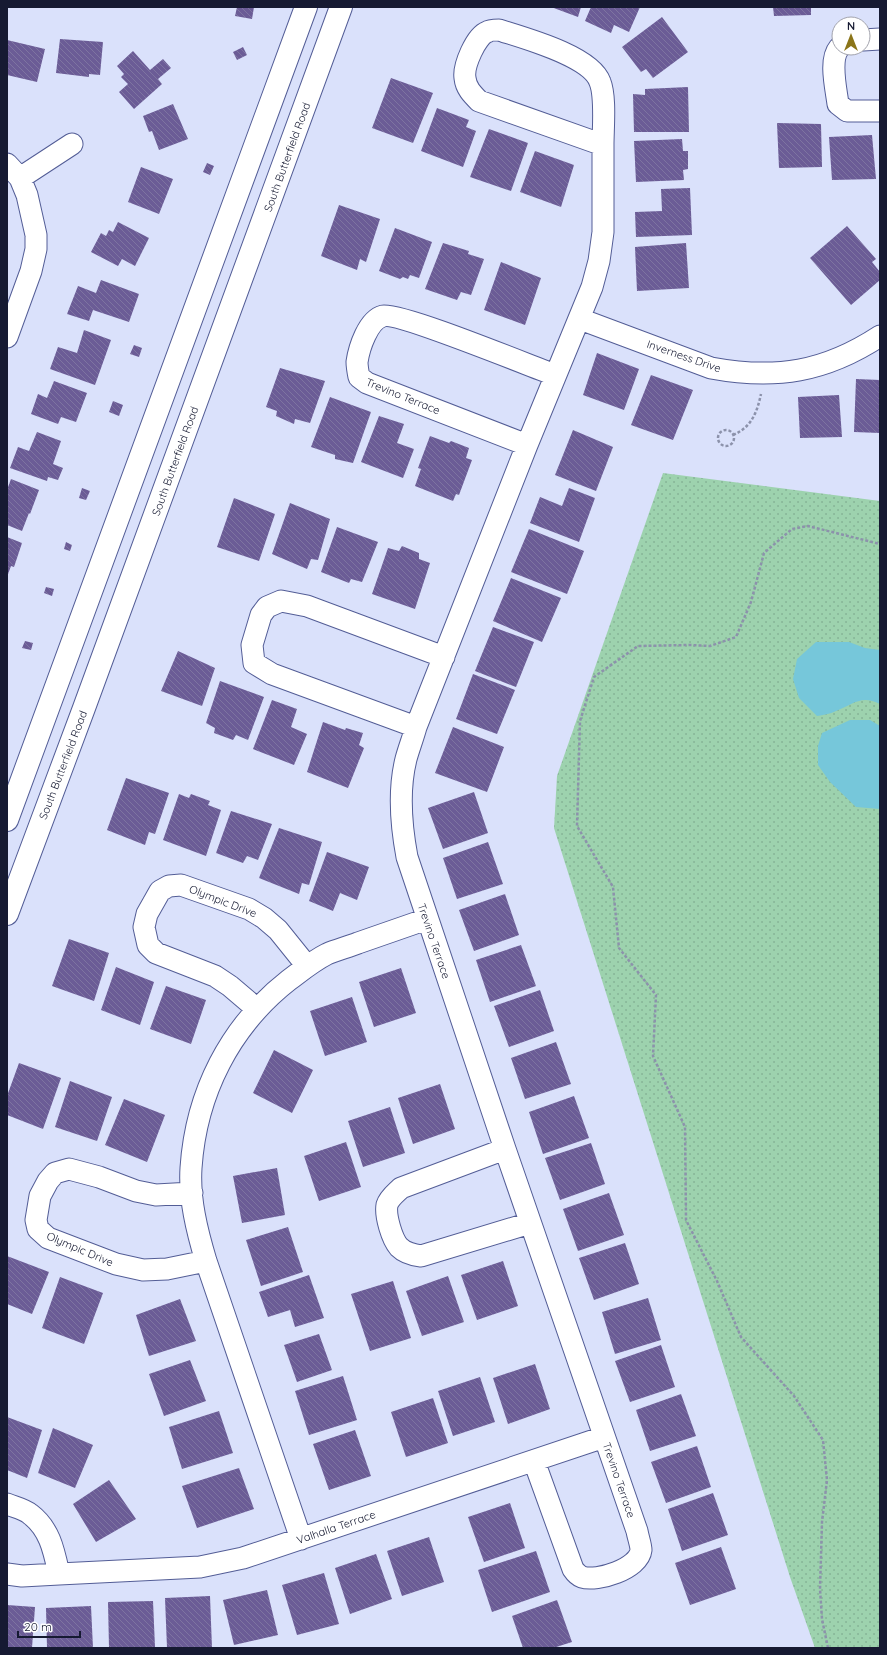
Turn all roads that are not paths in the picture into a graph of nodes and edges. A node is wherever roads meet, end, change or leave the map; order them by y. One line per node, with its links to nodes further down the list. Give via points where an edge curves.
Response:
1 (306, 7): 15 (main road)
2 (341, 7): 16 (main road, South Butterfield Road)
3 (835, 56): 4 (street, via 838,104 847,111)
4 (880, 111)
5 (72, 144): 7 (street)
6 (604, 146): 6 (street, Trevino Terrace, via 600,81 591,69 582,62 547,46 499,30 487,32 480,37 469,55 464,77 469,92 478,101); 8 (street, Trevino Terrace, via 604,232 595,274)
7 (14, 171): 9 (street, via 27,195 36,235 36,249 31,271)
8 (580, 319): 10 (street, Inverness Drive, via 711,368 765,374 808,369 835,361); 11 (street, Trevino Terrace)
9 (7, 336)
10 (880, 336)
11 (555, 375): 12 (street, Trevino Terrace); 12 (street, Trevino Terrace, via 411,321 384,315 377,318 363,340 357,363 359,377 367,383)
12 (527, 445): 13 (street, Trevino Terrace)
13 (444, 657): 14 (street, Trevino Terrace); 14 (street, via 307,606 281,601 267,607 261,615 252,645 254,662 272,674)
14 (416, 727): 17 (street, Trevino Terrace, via 406,760 402,788 402,828 407,857)
15 (7, 820)
16 (7, 914)
17 (427, 919): 18 (street, via 327,954); 20 (street, Trevino Terrace)
18 (307, 966): 19 (street, via 269,995); 19 (street, Olympic Drive, via 278,930 249,909 181,885 168,886 160,891 147,914 144,927 148,945 156,952 215,976)
19 (257, 1009): 21 (street, via 234,1037 206,1096 199,1119 191,1168)
20 (505, 1149): 22 (street, Trevino Terrace); 22 (street, via 401,1188 387,1206 388,1220 400,1248 411,1255 422,1256)
21 (192, 1193): 23 (street, via 196,1226); 23 (street, Olympic Drive, via 156,1195 69,1169 55,1173 48,1181 40,1196 36,1220 38,1229 48,1238 116,1264 143,1270 167,1269)
22 (530, 1223): 24 (street, Trevino Terrace)
23 (206, 1260): 27 (street)
24 (604, 1437): 25 (street, Valhalla Terrace); 25 (street, Trevino Terrace, via 641,1550 629,1567 611,1574 581,1577 573,1569)
25 (534, 1461): 27 (street, Valhalla Terrace)
26 (7, 1504): 29 (street, via 29,1513 45,1530 52,1545)
27 (301, 1539): 29 (street, Valhalla Terrace, via 243,1558 200,1568)
28 (7, 1574): 29 (street, Valhalla Terrace)
29 (59, 1574)

